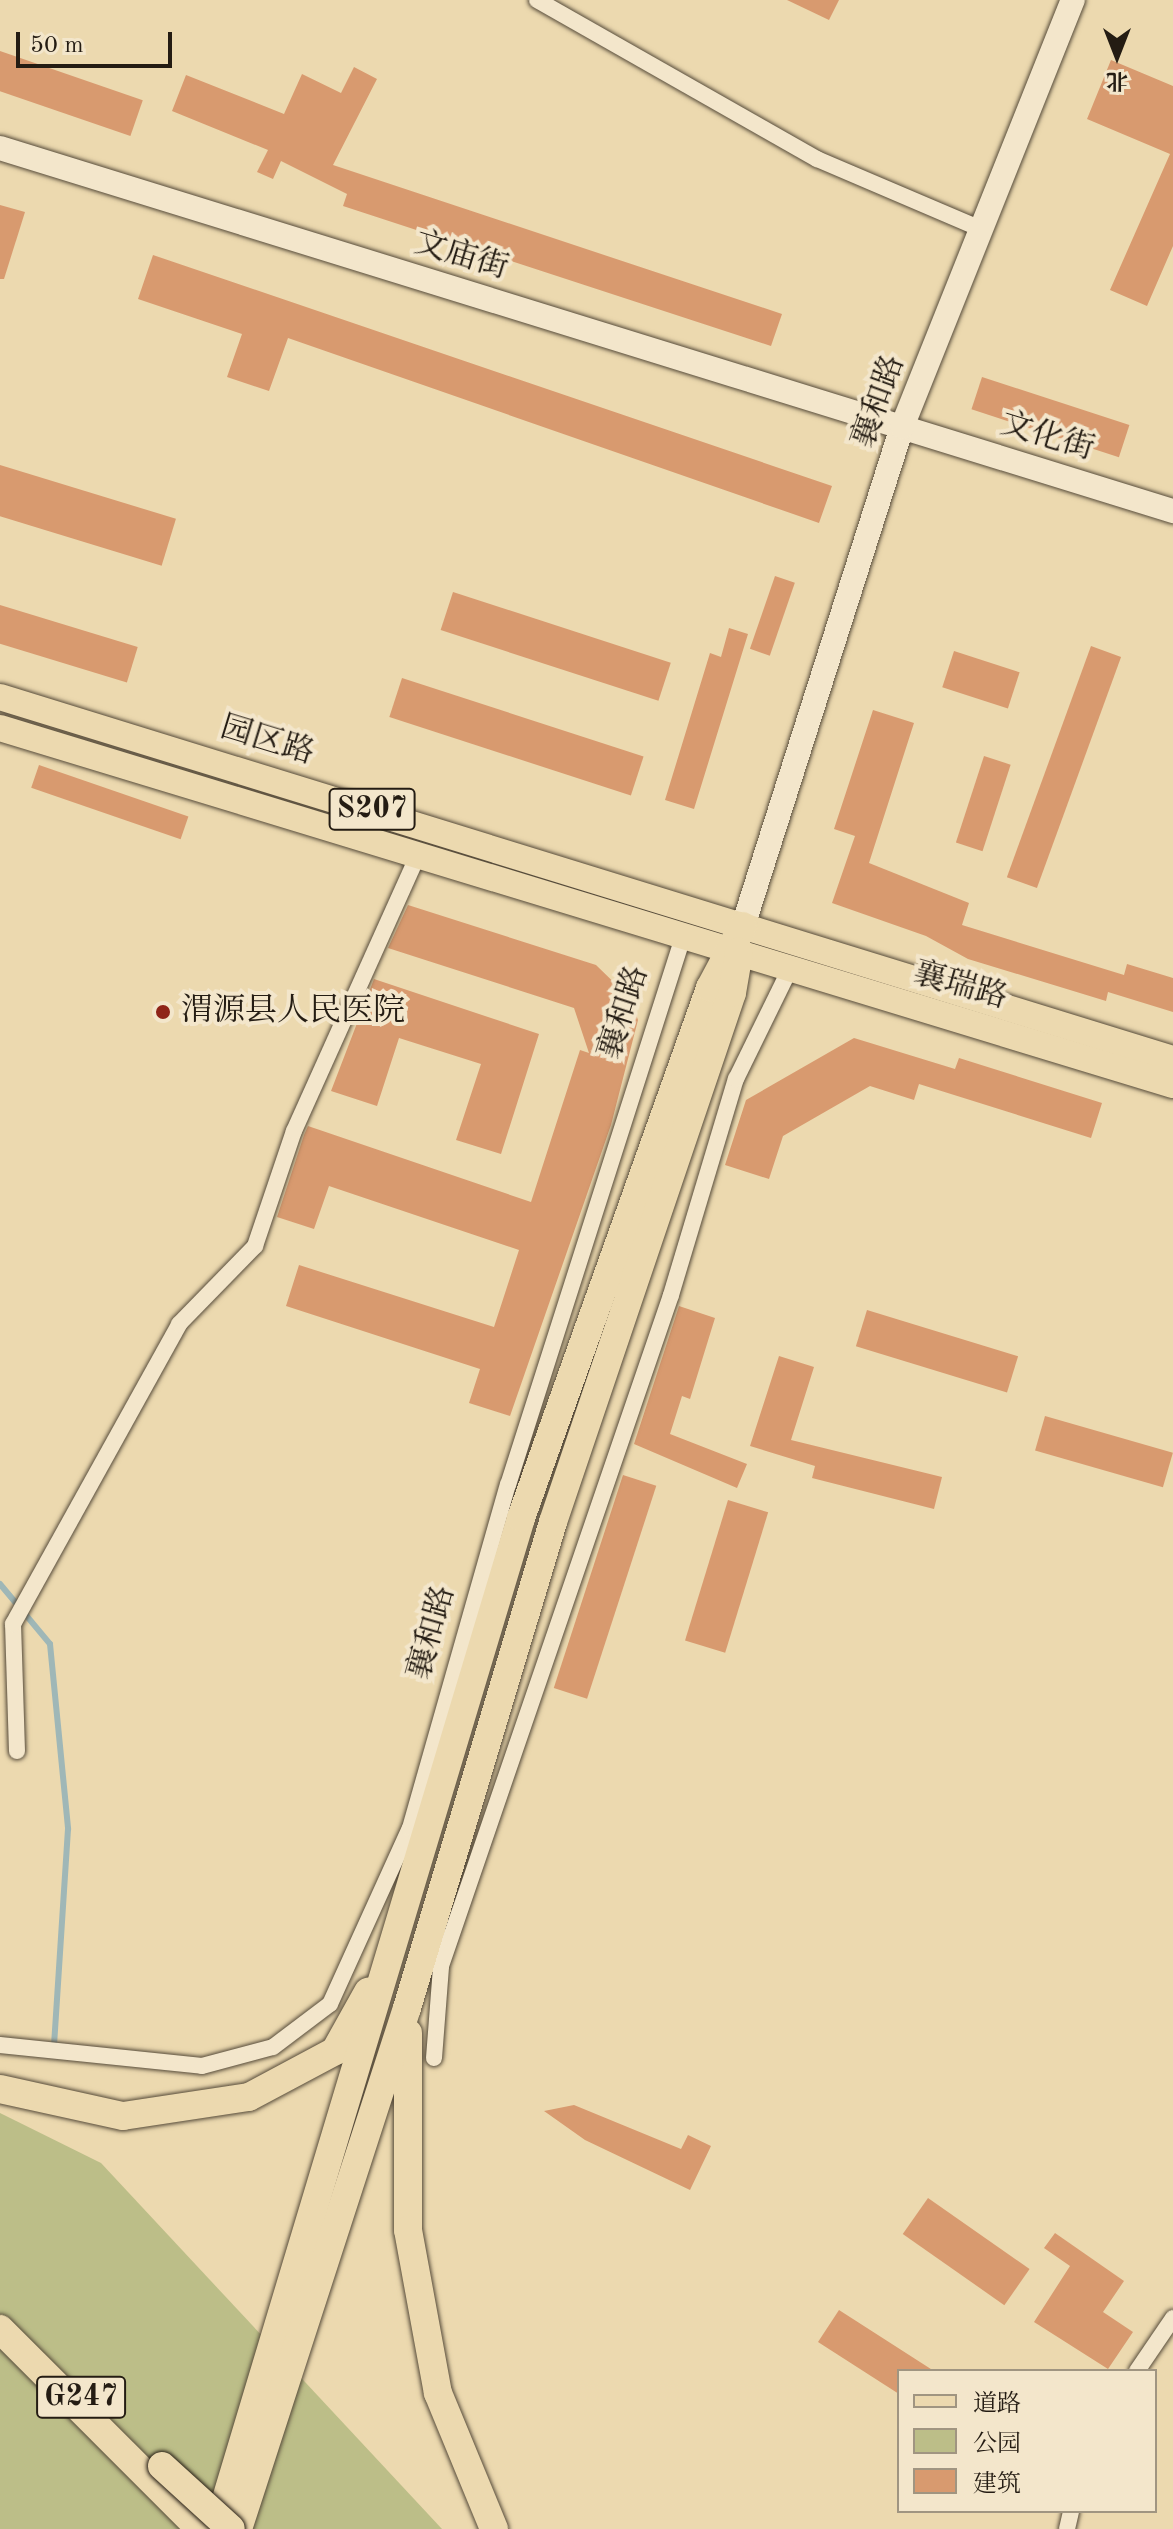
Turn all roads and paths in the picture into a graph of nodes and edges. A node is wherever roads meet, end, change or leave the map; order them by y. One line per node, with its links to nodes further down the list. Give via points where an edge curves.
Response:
1 (537, 0): 4 (street, via 817,159)
2 (1073, 0): 4 (main road, 襄和路)
3 (0, 148): 5 (main road, 文庙街)
4 (981, 229): 5 (main road, 襄和路)
5 (902, 427): 6 (main road, 文化街); 10 (main road, 襄和路)
6 (1173, 511)
7 (0, 697): 10 (main road, 园区路 / S207)
8 (0, 728): 9 (main road, 园区路 / S207)
9 (417, 857): 11 (main road, 园区路 / S207); 16 (street, via 294,1131 255,1246 179,1324 13,1624)
10 (743, 926): 12 (highway); 14 (main road, 襄瑞路 / S207); 18 (highway, via 732,993 553,1522)
11 (682, 940): 12 (main road, 园区路 / S207); 19 (street, 襄和路, via 508,1485 410,1828 330,2004 273,2047 202,2066)
12 (728, 954): 13 (main road, 襄瑞路 / S207); 17 (highway, via 521,1518)
13 (789, 971): 15 (main road, 襄瑞路 / S207); 20 (street, via 736,1079 671,1295 441,1966)
14 (1173, 1059)
15 (1173, 1085)
16 (17, 1751)
17 (396, 1942): 21 (highway, via 335,2051 249,2097 123,2116); 27 (highway)
18 (407, 2008): 29 (highway); 30 (highway, via 408,2230 438,2393)
19 (0, 2045)
20 (434, 2058)
21 (0, 2089)
22 (1173, 2318): 24 (street)
23 (0, 2329): 25 (highway, G247)
24 (1138, 2369)
25 (156, 2472): 26 (highway); 28 (highway, G247, bridge)
26 (200, 2529)
27 (217, 2529)
28 (231, 2529)
29 (238, 2529)
30 (494, 2529)

